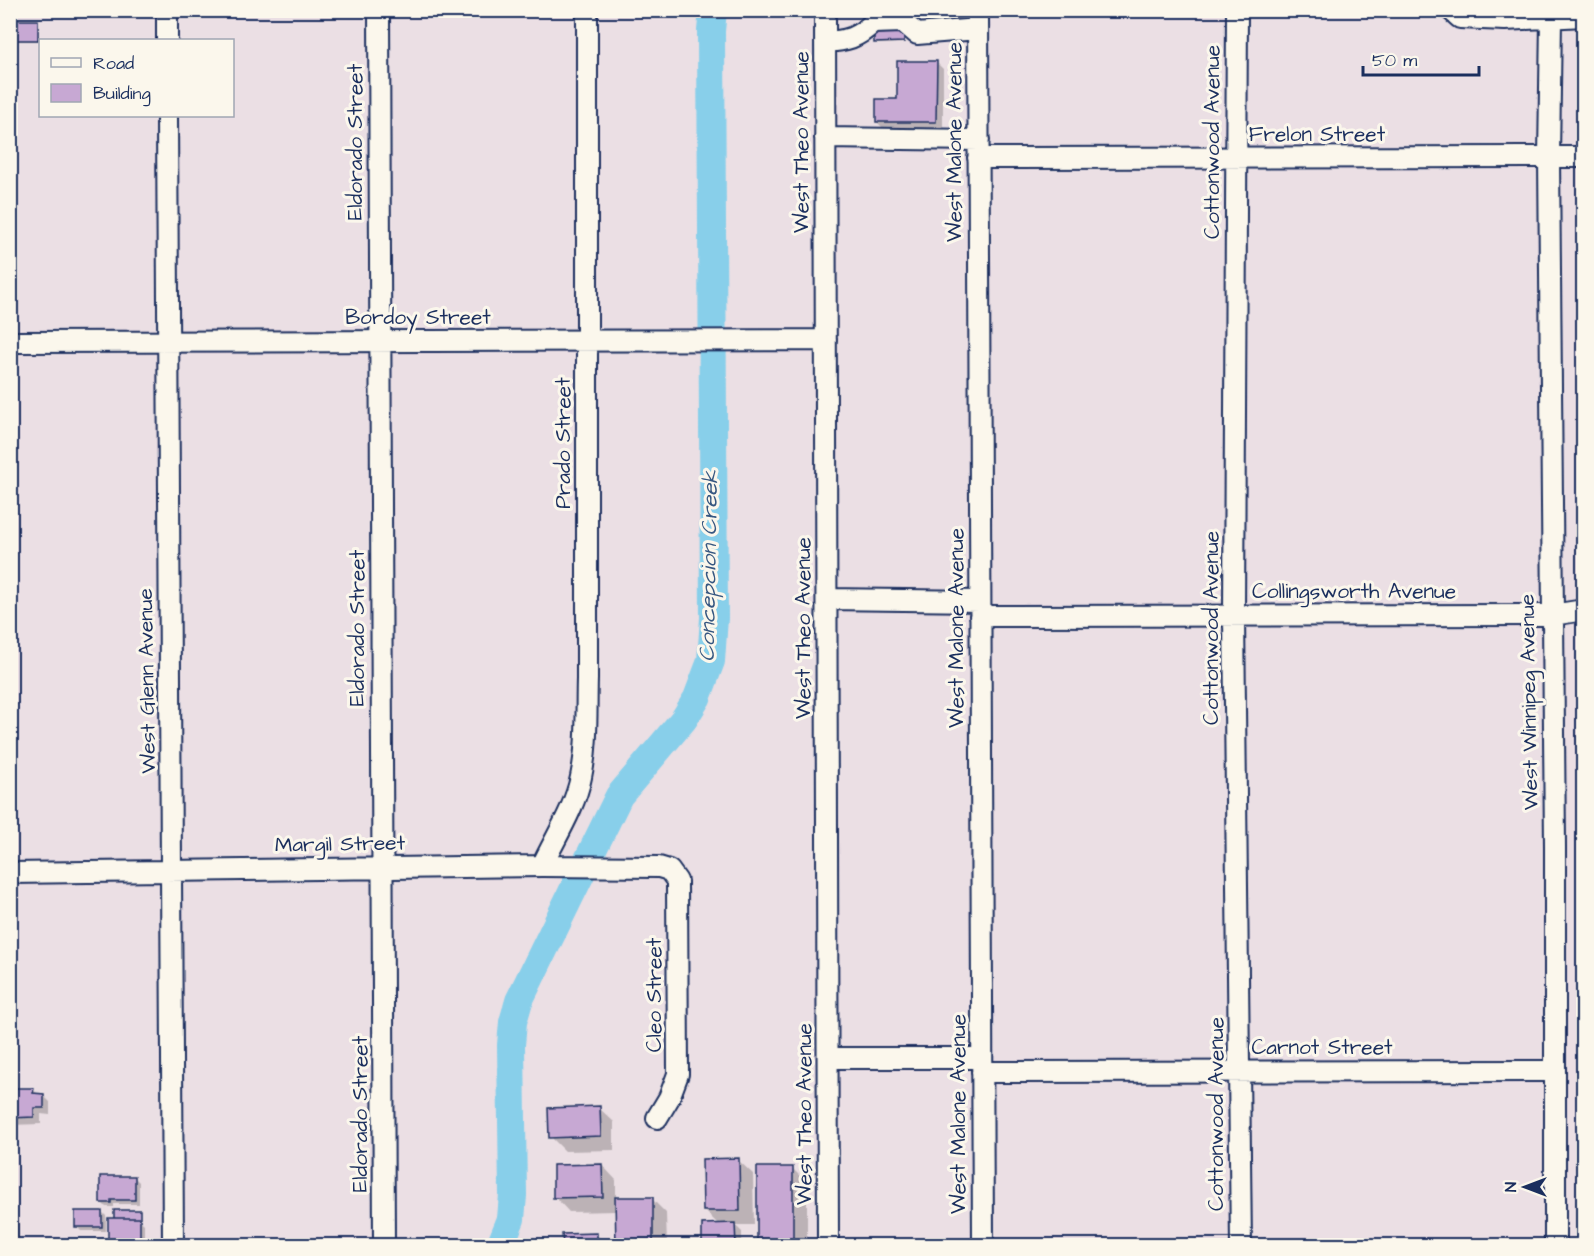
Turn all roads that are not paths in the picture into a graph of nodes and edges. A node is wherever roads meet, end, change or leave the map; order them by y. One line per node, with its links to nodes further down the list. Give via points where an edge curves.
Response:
1 (167, 10): 10 (street)
2 (379, 10): 19 (street, Eldorado Street)
3 (587, 10): 20 (street, Prado Street)
4 (825, 10): 11 (street, West Theo Avenue)
5 (1237, 10): 17 (street, Cottonwood Avenue)
6 (1451, 10): 8 (street, via 1460,18)
7 (1584, 16): 8 (street)
8 (1551, 19): 15 (street, West Winnipeg Avenue)
9 (978, 20): 11 (street, via 917,34 903,22 873,22 860,35); 14 (street, West Malone Avenue)
10 (167, 39)
11 (825, 42): 13 (street, West Theo Avenue)
12 (167, 117): 22 (street, West Glenn Avenue)
13 (825, 138): 14 (street, Frelon Street); 18 (street, West Theo Avenue)
14 (978, 149): 17 (street, Frelon Street); 24 (street, West Malone Avenue)
15 (1550, 157): 16 (street, Frelon Street); 17 (street, Frelon Street); 27 (street, West Winnipeg Avenue)
16 (1584, 157)
17 (1236, 158): 26 (street, Cottonwood Avenue)
18 (826, 340): 20 (street, Bordoy Street); 23 (street, West Theo Avenue)
19 (380, 341): 20 (street, Bordoy Street); 22 (street, Bordoy Street); 29 (street, Eldorado Street)
20 (587, 341): 28 (street, Prado Street, via 585,748 581,777)
21 (10, 342): 22 (street, Bordoy Street)
22 (167, 342): 30 (street, West Glenn Avenue)
23 (826, 599): 24 (street, Collingsworth Avenue); 33 (street, West Theo Avenue)
24 (980, 608): 26 (street, Collingsworth Avenue); 34 (street, West Malone Avenue)
25 (1584, 610): 27 (street, Collingsworth Avenue)
26 (1234, 615): 27 (street, Collingsworth Avenue); 35 (street, Cottonwood Avenue)
27 (1552, 615): 36 (street, West Winnipeg Avenue)
28 (551, 866): 29 (street, Margil Street); 31 (street, Margil Street)
29 (383, 868): 30 (street, Margil Street); 39 (street, Eldorado Street)
30 (173, 870): 32 (street, Margil Street); 38 (street, West Glenn Avenue)
31 (669, 870): 37 (street, Cleo Street, via 678,881 678,1074)
32 (10, 873)
33 (828, 1058): 34 (street, Carnot Street); 40 (street, West Theo Avenue)
34 (982, 1065): 35 (street, Carnot Street); 41 (street, West Malone Avenue)
35 (1240, 1070): 36 (street, Carnot Street); 42 (street, Cottonwood Avenue)
36 (1555, 1071): 43 (street, West Winnipeg Avenue)
37 (657, 1118)
38 (173, 1245)
39 (384, 1245)
40 (828, 1245)
41 (982, 1245)
42 (1241, 1245)
43 (1555, 1245)

